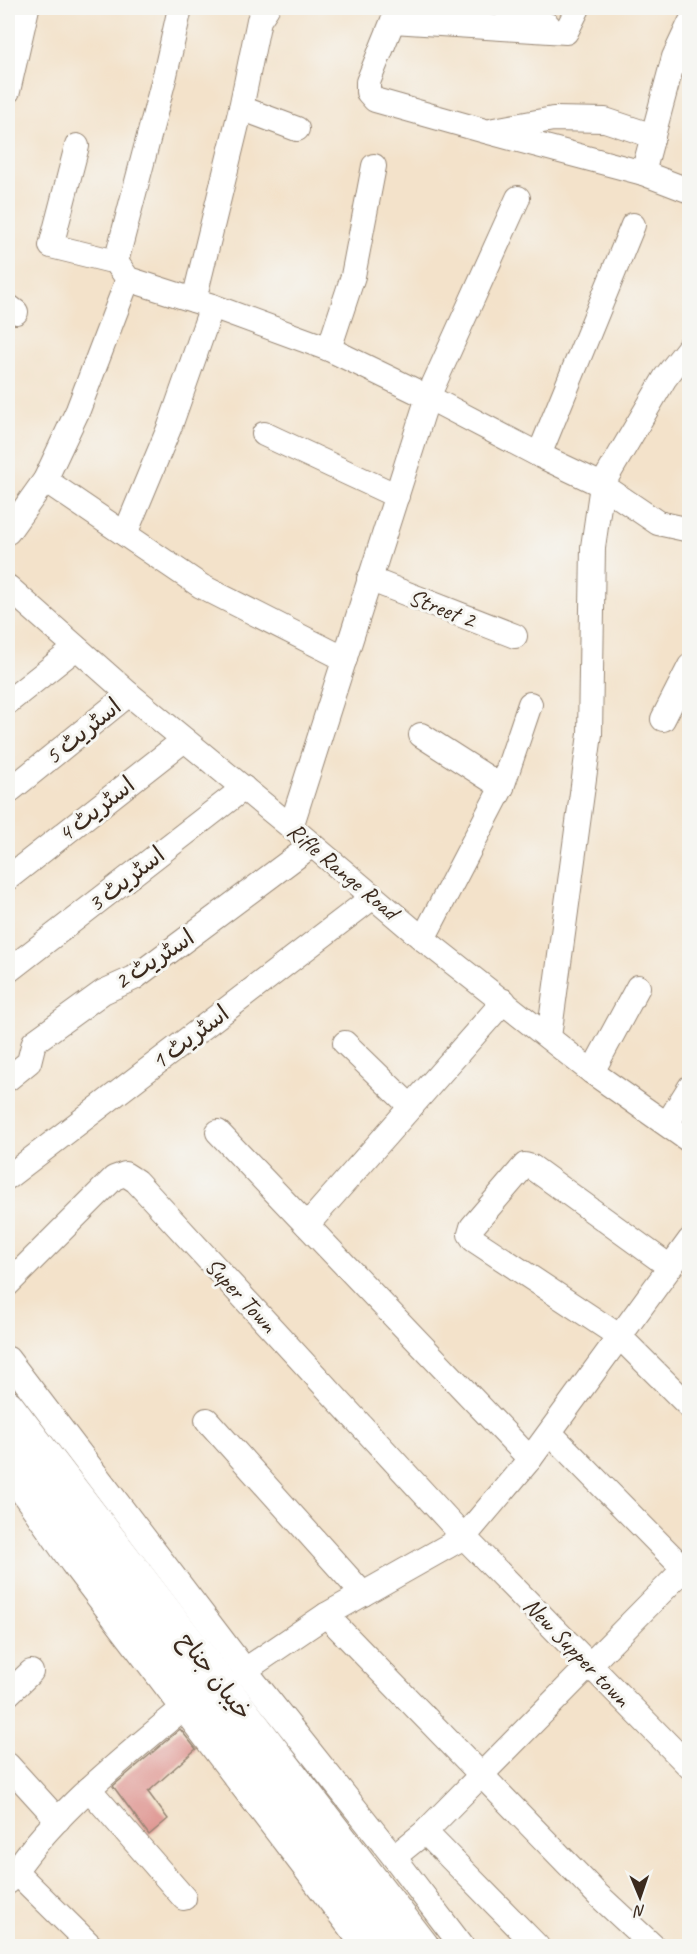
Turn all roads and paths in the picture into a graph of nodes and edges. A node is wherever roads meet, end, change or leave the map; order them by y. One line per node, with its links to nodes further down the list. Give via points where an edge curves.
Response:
1 (27, 8): 10 (street)
2 (180, 8): 21 (street)
3 (267, 8): 11 (street, via 259,20)
4 (506, 8): 8 (street)
5 (578, 8): 8 (street)
6 (395, 14): 8 (street); 13 (street, via 368,92 375,100)
7 (690, 23): 9 (street)
8 (566, 32)
9 (682, 62): 14 (street)
10 (8, 91)
11 (242, 108): 12 (street); 22 (street)
12 (297, 129)
13 (484, 131): 14 (street, via 553,119 605,120); 17 (street)
14 (653, 136): 17 (street)
15 (77, 146): 21 (street, via 51,246)
16 (374, 166): 24 (street, via 353,276)
17 (643, 173): 18 (street)
18 (690, 191)
19 (518, 198): 25 (street)
20 (633, 225): 27 (street)
21 (122, 271): 22 (street); 28 (street, via 78,410)
22 (203, 303): 24 (street); 33 (street, via 170,426)
23 (690, 346): 29 (street, via 665,378)
24 (329, 349): 25 (street)
25 (429, 397): 27 (street); 30 (street)
26 (264, 434): 30 (street)
27 (539, 455): 29 (street)
28 (45, 480): 32 (street); 33 (street)
29 (602, 484): 31 (street, via 658,523); 57 (street, via 593,547 590,734)
30 (397, 496): 34 (street)
31 (690, 530)
32 (8, 532)
33 (125, 534): 38 (street, via 201,586)
34 (369, 579): 36 (street, Street 2); 38 (street)
35 (11, 597): 37 (street, Rifle Range Road)
36 (515, 636)
37 (76, 648): 40 (street, Rifle Range Road); 41 (street)
38 (345, 659): 49 (street)
39 (690, 666): 43 (street)
40 (129, 694): 45 (street, Rifle Range Road); 48 (street, اسٹریٹ 5)
41 (8, 702)
42 (530, 704): 46 (street)
43 (663, 719)
44 (421, 735): 46 (street)
45 (184, 740): 47 (street, Rifle Range Road); 51 (street, اسٹریٹ 4)
46 (501, 787): 53 (street)
47 (244, 788): 49 (street, Rifle Range Road); 54 (street, اسٹریٹ 3)
48 (8, 792)
49 (291, 826): 50 (street, Rifle Range Road)
50 (312, 845): 52 (street, Rifle Range Road); 60 (street, اسٹریٹ 2, via 134,978 103,992 34,1042 29,1062)
51 (8, 878)
52 (373, 897): 53 (street, Rifle Range Road); 66 (street, اسٹریٹ 1)
53 (423, 939): 56 (street, Rifle Range Road)
54 (8, 971)
55 (638, 987): 59 (street)
56 (504, 1001): 57 (street, Rifle Range Road); 62 (street)
57 (549, 1038): 59 (street, Rifle Range Road)
58 (345, 1043): 62 (street)
59 (592, 1072): 63 (street, Rifle Range Road)
60 (8, 1079)
61 (690, 1087): 63 (street)
62 (411, 1107): 67 (street)
63 (667, 1124): 65 (street, Rifle Range Road)
64 (218, 1132): 67 (street)
65 (690, 1141)
66 (8, 1177)
67 (307, 1225): 78 (street)
68 (690, 1240): 69 (street)
69 (670, 1267): 71 (street); 71 (street, via 525,1165 472,1227 470,1234 474,1240)
70 (8, 1284): 80 (street, Super Town, via 114,1178 125,1174 136,1181)
71 (619, 1336): 74 (street); 76 (street)
72 (8, 1359): 85 (street)
73 (8, 1405): 101 (main road, خیبان جناح)
74 (690, 1407)
75 (207, 1420): 82 (street)
76 (549, 1433): 78 (street); 81 (street)
77 (8, 1443): 100 (main road, خیبان جناح)
78 (530, 1459): 80 (street)
79 (8, 1472): 88 (street)
80 (464, 1537): 82 (street); 84 (street, New Supper town)
81 (688, 1569): 84 (street)
82 (363, 1594): 83 (street)
83 (326, 1615): 85 (street); 91 (street)
84 (590, 1666): 90 (street, New Supper town); 91 (street)
85 (245, 1670): 95 (street)
86 (32, 1672): 87 (street)
87 (8, 1694)
88 (183, 1708): 92 (street); 99 (street)
89 (8, 1765): 93 (street)
90 (690, 1767)
91 (482, 1775): 94 (street); 104 (street)
92 (88, 1790): 93 (street); 97 (street)
93 (58, 1820): 96 (street)
94 (425, 1832): 95 (street); 103 (street)
95 (394, 1857): 102 (street)
96 (11, 1876): 98 (street)
97 (184, 1898)
98 (91, 1947)
99 (364, 1947)
100 (392, 1947)
101 (424, 1947)
102 (462, 1947)
103 (537, 1947)
104 (653, 1947)

